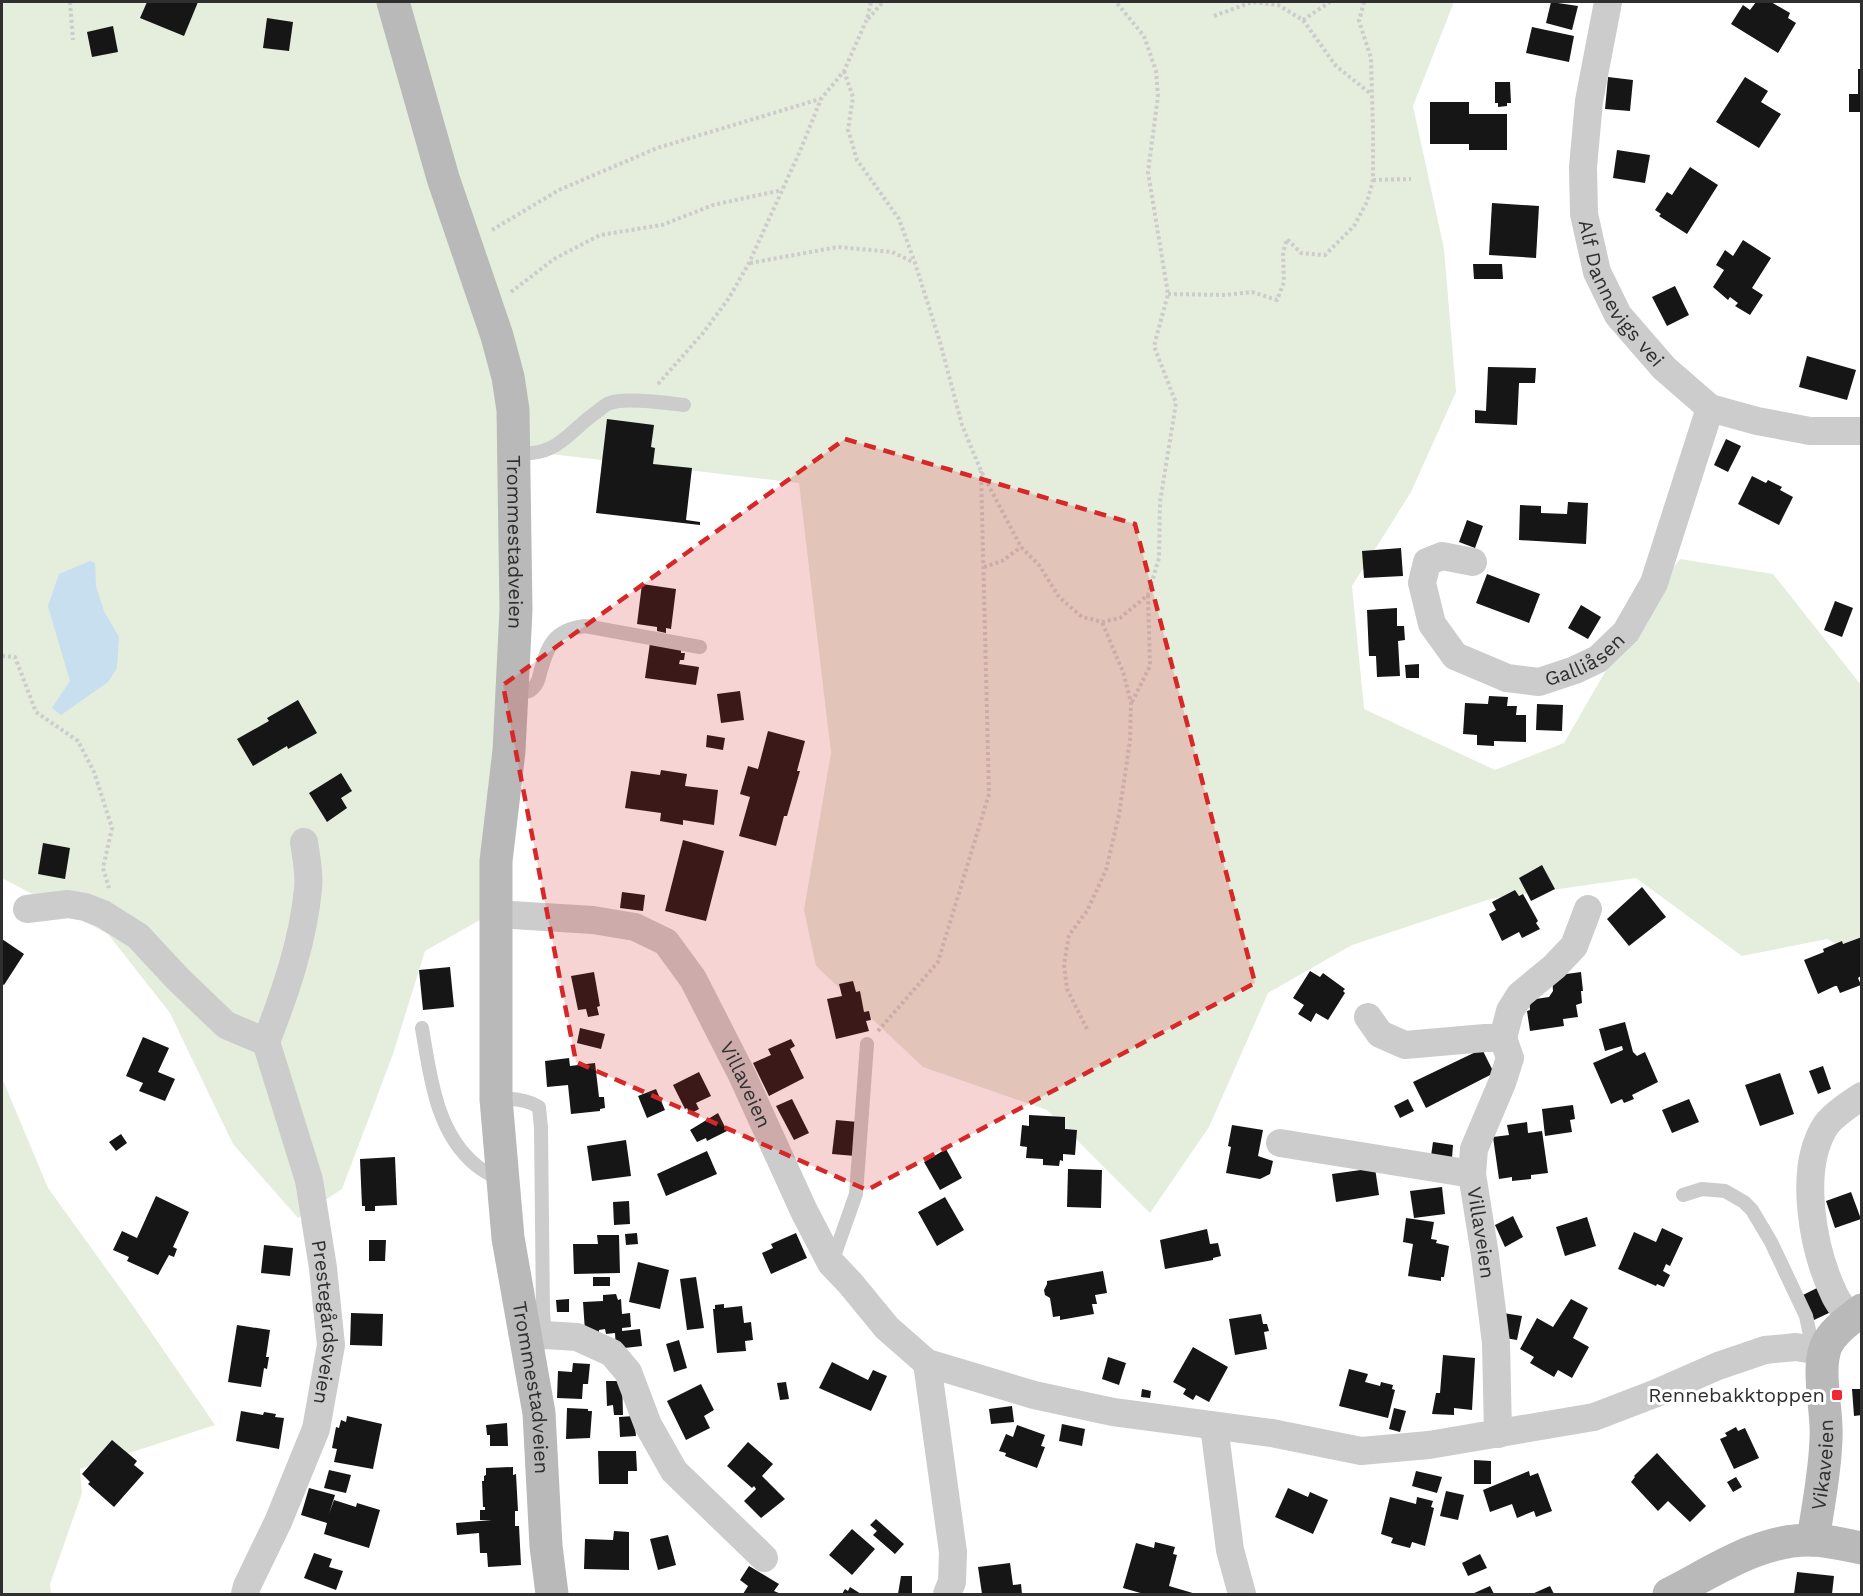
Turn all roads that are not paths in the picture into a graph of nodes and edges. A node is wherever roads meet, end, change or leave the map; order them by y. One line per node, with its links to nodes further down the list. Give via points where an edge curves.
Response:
1 (393, 2): 6 (main road, Trommestadveien, via 443,178 508,377)
2 (1608, 2): 4 (street, Alf Dannevigs vei, via 1589,101 1583,167 1584,214 1597,272 1618,315 1664,368)
3 (684, 405): 6 (lane, via 650,400 611,402 560,444 531,454)
4 (1710, 408): 5 (street, Alf Dannevigs vei, via 1810,431); 7 (street, Galliåsen, via 1654,584 1626,632 1598,658 1539,682 1507,678 1455,656 1432,624 1422,582 1427,562 1442,556)
5 (1862, 431)
6 (515, 453): 9 (main road, Trommestadveien)
7 (1473, 562)
8 (700, 647): 9 (lane, via 585,626 572,628 550,643 538,681 531,690)
9 (513, 695): 13 (main road, Trommestadveien, via 496,861)
10 (304, 842): 17 (street, via 309,887 301,930 287,989)
11 (27, 909): 17 (street, via 68,904 103,914 138,936 226,1025)
12 (1588, 909): 16 (street, Villaveien, via 1574,946 1520,995 1510,1011)
13 (496, 914): 20 (main road, Trommestadveien); 25 (street, Villaveien, via 593,920 635,927 666,942 693,979 742,1074)
14 (1368, 1017): 16 (street, via 1380,1034 1405,1045)
15 (422, 1028): 23 (lane, via 434,1092 447,1127 475,1165)
16 (1503, 1038): 22 (street, Villaveien, via 1510,1058 1474,1149)
17 (266, 1042): 35 (street, Prestegårdsveien, via 309,1180 331,1345 316,1429)
18 (867, 1044): 25 (lane, via 856,1194)
19 (1862, 1096): 26 (street, via 1827,1123 1817,1143 1810,1200 1823,1268 1835,1297)
20 (496, 1099): 23 (main road, Trommestadveien); 27 (lane, Trommestadveien, via 531,1102 539,1107 542,1291)
21 (1280, 1143): 22 (street)
22 (1472, 1174): 31 (street, Villaveien, via 1496,1343)
23 (503, 1181): 27 (main road, Trommestadveien, via 508,1238)
24 (1683, 1195): 28 (lane, via 1702,1189 1725,1191 1752,1210 1771,1242)
25 (831, 1263): 29 (street, Villaveien, via 887,1328)
26 (1856, 1314): 28 (main road)
27 (536, 1337): 34 (street, via 577,1337 612,1353 628,1372 648,1425 674,1471); 36 (main road, Trommestadveien)
28 (1819, 1350): 31 (street, Villaveien, via 1764,1350 1594,1417); 32 (main road, Vikaveien, via 1826,1437)
29 (927, 1363): 30 (street, Villaveien, via 1034,1395); 37 (street, via 953,1552 952,1582)
30 (1214, 1426): 31 (street, Villaveien, via 1361,1451); 38 (street, via 1230,1550)
31 (1498, 1434)
32 (1813, 1540): 33 (main road); 39 (main road, via 1793,1540 1755,1551)
33 (1858, 1553)
34 (764, 1558)
35 (245, 1594)
36 (551, 1594)
37 (947, 1594)
38 (1242, 1594)
39 (1669, 1594)

